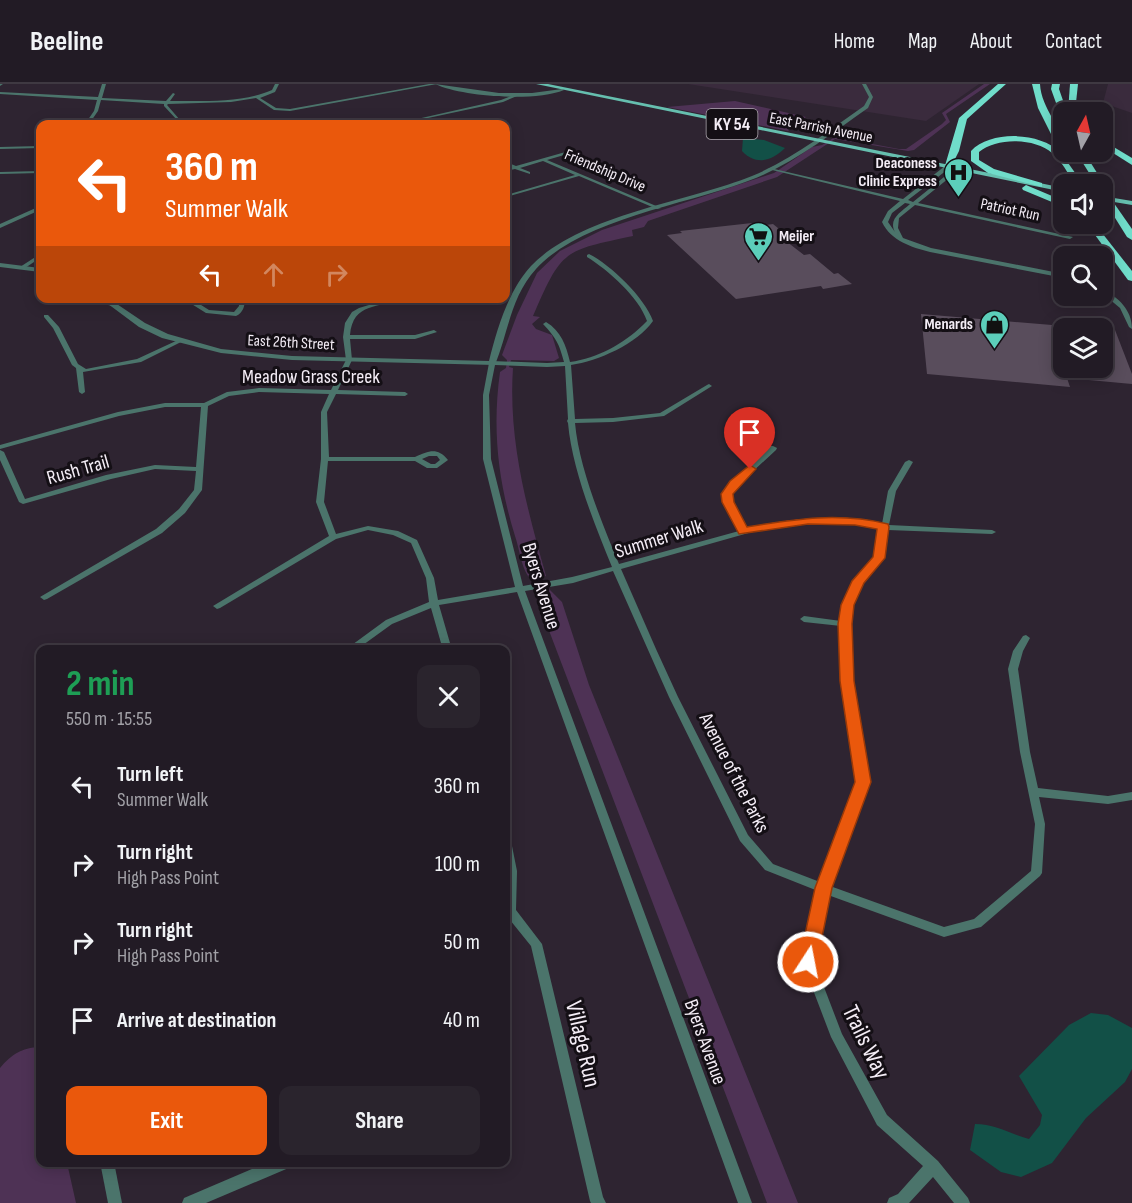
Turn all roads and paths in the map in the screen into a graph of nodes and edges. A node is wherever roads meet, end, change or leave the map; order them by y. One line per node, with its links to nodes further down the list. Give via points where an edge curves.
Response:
1 (104, 84): 15 (street)
2 (277, 84): 14 (street, via 272,92)
3 (436, 84): 13 (street); 14 (street, via 291,110 278,110)
4 (539, 84): 10 (main road, East Parrish Avenue / KY 54)
5 (864, 84): 23 (street, Byers Avenue, via 870,93 868,104)
6 (1002, 84): 32 (highway, via 963,118)
7 (1036, 84): 22 (highway)
8 (1056, 84): 18 (highway)
9 (1074, 84): 17 (highway)
10 (562, 90): 13 (street); 23 (main road, East Parrish Avenue / KY 54)
11 (0, 93): 15 (street)
12 (173, 94): 16 (street)
13 (516, 95): 21 (street)
14 (257, 97): 16 (street)
15 (100, 98): 16 (street); 19 (street)
16 (167, 101): 20 (street, via 167,107)
17 (1074, 101)
18 (1059, 102)
19 (90, 120)
20 (178, 120)
21 (415, 120)
22 (1053, 130)
23 (816, 141): 32 (main road, East Parrish Avenue / KY 54); 34 (street, Byers Avenue)
24 (36, 147): 25 (street)
25 (0, 148)
26 (1113, 149): 29 (highway)
27 (568, 152): 28 (street)
28 (542, 159): 31 (street); 40 (street, Friendship Drive)
29 (1132, 162)
30 (510, 165): 31 (street)
31 (514, 167): 33 (street); 37 (street)
32 (947, 167): 38 (main road, East Parrish Avenue / KY 54); 46 (street); 47 (street, via 952,173)
33 (510, 168)
34 (770, 169): 46 (street, Patriot Run); 50 (street, Byers Avenue)
35 (36, 172): 36 (street)
36 (0, 173)
37 (528, 173)
38 (982, 174): 41 (main road, East Parrish Avenue / KY 54); 44 (highway)
39 (1072, 174): 41 (highway, via 1053,150 1042,144 999,140 983,143 975,151 975,161 984,168)
40 (579, 175): 43 (street); 50 (street, Friendship Drive)
41 (1039, 185): 42 (main road, East Parrish Avenue / KY 54)
42 (1053, 188)
43 (510, 195)
44 (1053, 199)
45 (1113, 200): 48 (main road)
46 (903, 201): 47 (street, Patriot Run); 55 (street, via 885,222 890,232)
47 (913, 203): 55 (street, via 897,217 895,228); 56 (street, Patriot Run)
48 (1129, 203)
49 (1113, 207): 57 (highway)
50 (658, 208): 79 (street, Byers Avenue, via 579,236 538,262 504,323)
51 (36, 210): 52 (street)
52 (0, 226)
53 (1099, 234): 64 (highway)
54 (1108, 234): 64 (highway)
55 (900, 237): 63 (street, via 930,250)
56 (1070, 237)
57 (1132, 237)
58 (589, 256): 80 (street, via 600,261 643,307 650,321 606,355)
59 (36, 259): 61 (street)
60 (0, 265): 61 (street)
61 (23, 267): 62 (street)
62 (36, 269)
63 (1053, 274)
64 (1132, 276)
65 (1113, 299): 74 (street, via 1123,307)
66 (109, 303): 71 (street, East 26th Street)
67 (116, 303): 71 (street)
68 (193, 303): 69 (street, via 208,312 236,314)
69 (242, 303)
70 (381, 303): 76 (street, via 354,313)
71 (111, 305): 77 (street, East 26th Street, via 142,325)
72 (46, 316): 81 (street)
73 (546, 324): 80 (street, Avenue of the Parks, via 555,330)
74 (1132, 327)
75 (434, 332): 76 (street, via 407,337)
76 (346, 337): 78 (street)
77 (180, 341): 78 (street, East 26th Street, via 255,356); 81 (street, via 139,361 90,371)
78 (349, 360): 79 (street, East 26th Street); 84 (street)
79 (492, 363): 80 (street); 100 (street, Byers Avenue, via 486,394 487,459)
80 (569, 366): 87 (street, Avenue of the Parks)
81 (79, 369): 83 (street)
82 (709, 386): 87 (street, via 662,415)
83 (82, 392)
84 (334, 392): 85 (street, Meadow Grass Creek); 86 (street, Meadow Grass Creek, via 227,393); 91 (street, via 324,412)
85 (405, 394)
86 (205, 405): 88 (street, via 165,405 118,414); 94 (street)
87 (570, 421): 99 (street, Avenue of the Parks, via 575,451)
88 (0, 447)
89 (773, 448): 96 (street, via 727,494)
90 (0, 452): 94 (street, Rush Trail, via 23,502 155,467)
91 (325, 459): 92 (street); 98 (street, via 320,502)
92 (416, 459)
93 (909, 462): 95 (street, Trails Way, via 892,490)
94 (198, 469): 101 (street, via 198,490 159,531)
95 (883, 527): 96 (street, Summer Walk, via 855,521 808,521); 97 (street, Summer Walk); 105 (street, Trails Way, via 879,558 858,581)
96 (744, 532): 99 (street, Summer Walk)
97 (992, 532)
98 (333, 537): 102 (street, via 368,528 395,532 414,542 430,578); 103 (street)
99 (617, 569): 100 (street, Summer Walk); 113 (street, Avenue of the Parks, via 744,838 769,867)
100 (520, 589): 102 (street, Summer Walk); 121 (street, Byers Avenue)
101 (44, 597)
102 (434, 603): 107 (street, Summer Walk, via 389,622); 108 (street)
103 (217, 606)
104 (804, 619): 105 (street)
105 (845, 624): 113 (street, Trails Way, via 847,681 863,782)
106 (1026, 638): 109 (street, Avenue of the Parks, via 1013,669)
107 (356, 645)
108 (447, 645)
109 (1034, 792): 110 (street, via 1108,800); 113 (street, Avenue of the Parks, via 1040,840 1036,873 977,922 944,932)
110 (1132, 796)
111 (510, 865): 112 (street)
112 (510, 884)
113 (824, 888): 115 (street, Trails Way, via 808,962 837,1037 882,1120)
114 (510, 912): 118 (street, Village Run, via 536,944)
115 (933, 1166): 122 (street); 123 (street, Trails Way)
116 (108, 1167): 119 (street)
117 (274, 1167): 120 (street)
118 (597, 1202)
119 (115, 1203)
120 (189, 1203)
121 (745, 1203)
122 (894, 1203)
123 (963, 1203)

